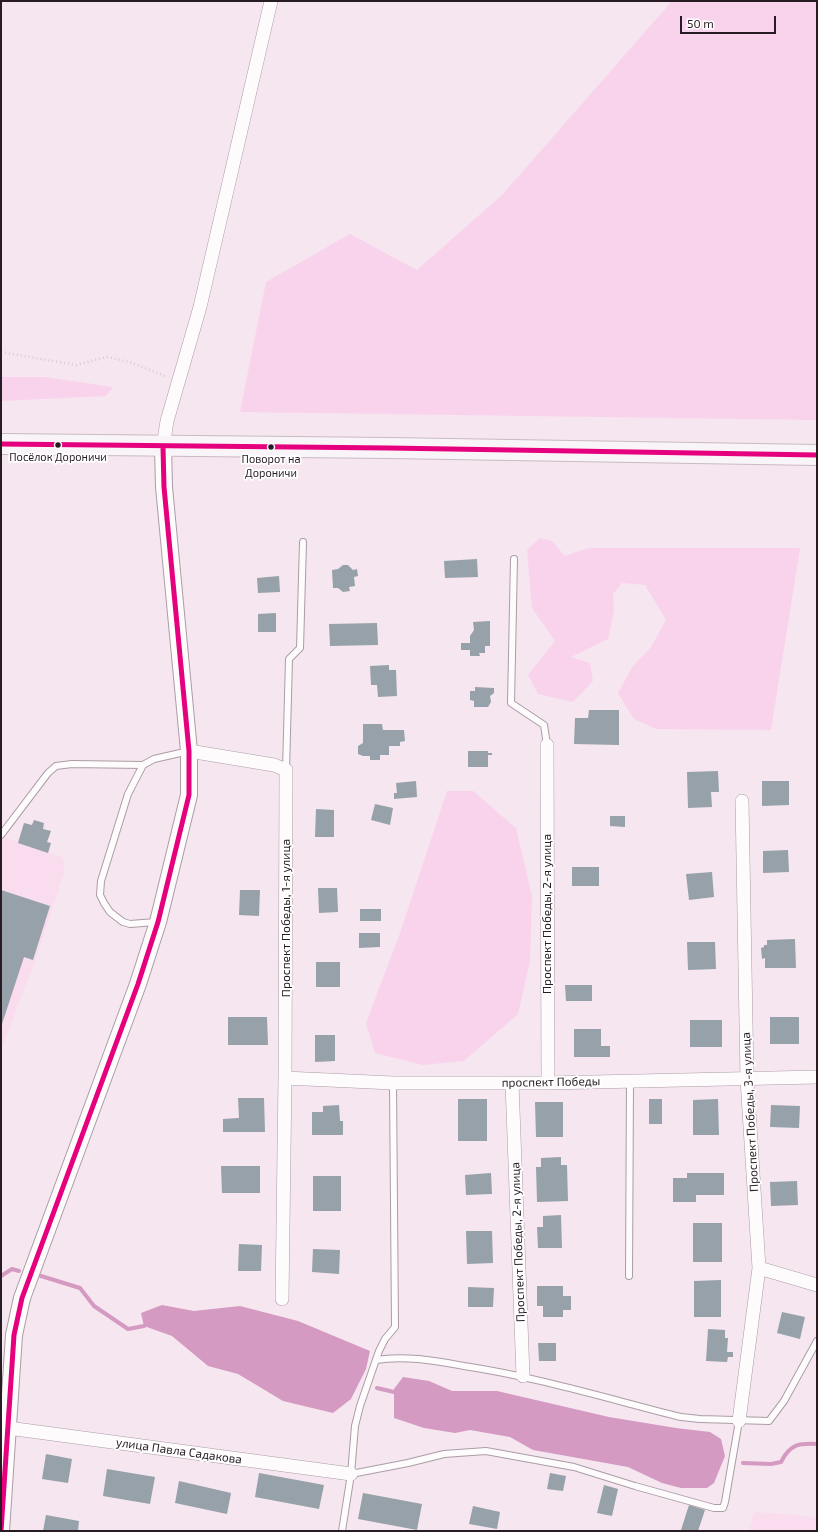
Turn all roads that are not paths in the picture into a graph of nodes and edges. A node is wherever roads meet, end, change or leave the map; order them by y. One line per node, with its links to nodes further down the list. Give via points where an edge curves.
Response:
1 (271, 1): 3 (street, via 200,307 167,421)
2 (1, 444): 3 (main road)
3 (163, 447): 4 (main road); 8 (street, via 164,487)
4 (817, 455)
5 (302, 542): 10 (lane, Проспект Победы, 1-я улица, via 300,648 289,659)
6 (514, 559): 7 (lane, via 510,703 544,725)
7 (547, 745): 20 (street, Проспект Победы, 2-я улица)
8 (189, 751): 9 (lane, via 154,759); 10 (street, via 274,765); 13 (street, via 189,795)
9 (144, 765): 12 (lane, via 56,766); 13 (lane, via 128,794 101,881 100,895 110,912 123,922)
10 (286, 770): 15 (street, Проспект Победы, 1-я улица)
11 (742, 801): 16 (street, Проспект Победы, 3-я улица)
12 (1, 835)
13 (158, 922): 28 (street, via 138,984 22,1298)
14 (817, 1077): 16 (street, проспект Победы)
15 (285, 1078): 18 (street, проспект Победы); 24 (street, Проспект Победы, 1-я улица)
16 (747, 1079): 17 (street, проспект Победы); 21 (street, Проспект Победы, 3-я улица)
17 (630, 1082): 20 (street, проспект Победы); 22 (lane)
18 (393, 1083): 19 (street, проспект Победы); 26 (lane, via 395,1327 385,1339)
19 (512, 1083): 20 (street, проспект Победы); 27 (street, Проспект Победы, 2-я улица)
20 (548, 1083)
21 (759, 1268): 23 (street); 29 (street, Проспект Победы, 3-я улица)
22 (629, 1276)
23 (817, 1285)
24 (282, 1299)
25 (817, 1341): 29 (lane, via 784,1401 769,1421)
26 (376, 1360): 27 (lane, via 438,1361); 31 (lane, via 355,1426)
27 (523, 1376): 29 (lane, via 681,1417)
28 (6, 1378): 30 (street)
29 (739, 1421): 31 (lane, via 723,1508 714,1508 574,1467 486,1451 444,1454)
30 (8, 1428): 31 (street, улица Павла Садакова); 32 (street)
31 (351, 1474): 33 (lane)
32 (1, 1531)
33 (342, 1531)

